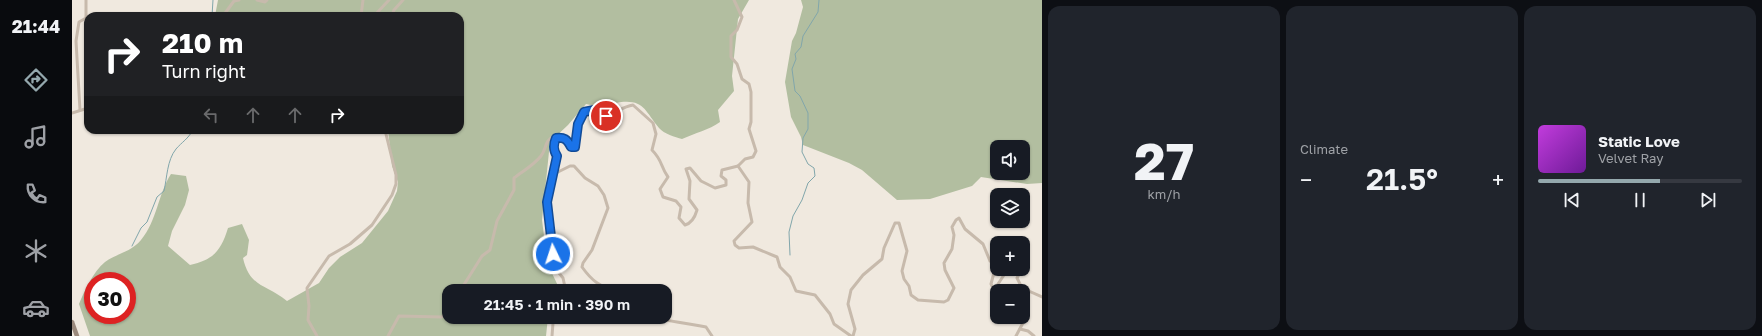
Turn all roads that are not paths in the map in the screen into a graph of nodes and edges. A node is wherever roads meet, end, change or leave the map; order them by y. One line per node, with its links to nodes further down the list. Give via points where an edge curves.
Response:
1 (86, 0): 9 (street)
2 (239, 0): 10 (street, via 234,1)
3 (257, 0): 4 (street)
4 (266, 0)
5 (363, 0): 11 (street)
6 (389, 0): 12 (street)
7 (403, 0): 13 (street)
8 (734, 0): 20 (street, via 742,17 737,30 730,36 731,57 737,64 742,79 749,84 749,129 756,151 753,157 745,159)
9 (86, 12)
10 (226, 12)
11 (362, 12)
12 (378, 12)
13 (393, 12)
14 (84, 19): 16 (street, via 79,22 76,41)
15 (84, 109): 16 (street)
16 (80, 110): 17 (street)
17 (72, 113)
18 (386, 134): 35 (street, via 396,184 387,205 372,225 350,244 329,256 307,288 308,320)
19 (556, 138): 20 (street, via 566,139 573,148 576,144 578,124 584,112 594,110 601,116 608,116 623,107 633,105 653,123 656,134 652,150 662,162 668,176 660,189 663,197 676,201 681,207 679,218 685,225 694,218 697,210 690,199 690,181 686,169 690,168 701,181 715,188 726,185 726,180 721,176 722,170); 21 (street, via 554,151 557,156); 23 (street, via 554,136 546,141 542,155 514,178 514,190 497,221 490,250 482,256)
20 (738, 166): 39 (street, via 749,182 748,203 752,222 734,240 735,245 739,248 753,247 777,257 780,267 790,277 796,291 815,295 830,314 834,324)
21 (552, 175): 24 (street, via 547,202 552,235 551,264 563,278); 25 (street, via 574,166 585,178 598,186 604,195 608,208 592,250 582,267)
22 (1018, 276): 27 (street, via 1022,288)
23 (464, 284)
24 (564, 284)
25 (596, 284)
26 (991, 284): 39 (street, via 996,265 990,261 983,244 965,229 959,218 952,227 952,249 944,263 954,288 948,300 934,302 914,298 904,279 902,271 907,251 901,228 895,223 882,259 863,275 851,290 848,304 855,328)
27 (1042, 298)
28 (442, 317): 36 (street, via 399,316)
29 (672, 320): 38 (street, via 706,326)
30 (72, 322): 34 (street)
31 (553, 324): 37 (street)
32 (1022, 324): 33 (street)
33 (1020, 329): 40 (street); 41 (street)
34 (77, 336)
35 (317, 336)
36 (388, 336)
37 (552, 336)
38 (712, 336)
39 (853, 336)
40 (1016, 336)
41 (1034, 336)

